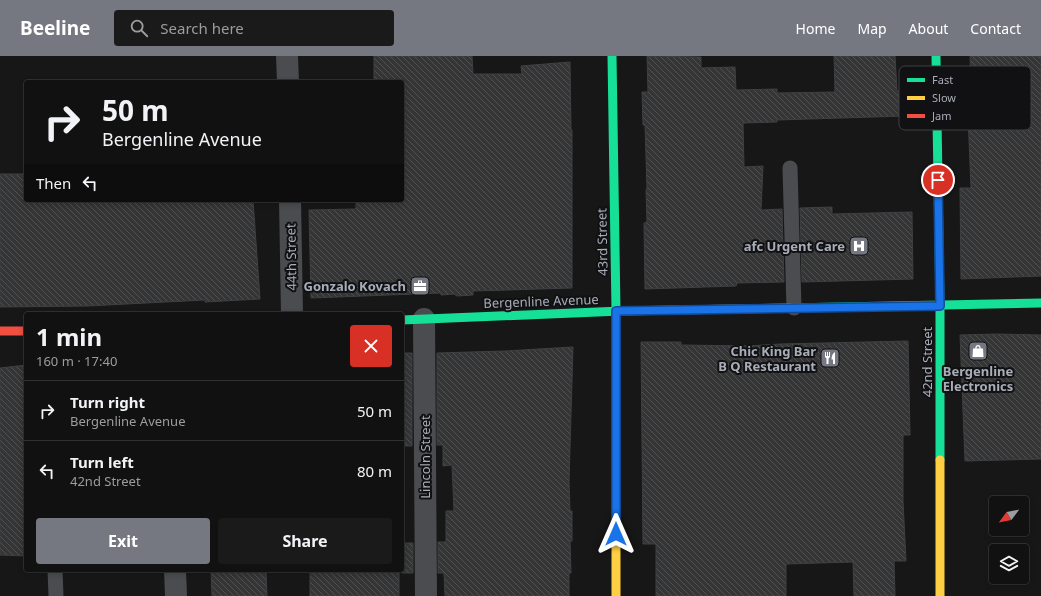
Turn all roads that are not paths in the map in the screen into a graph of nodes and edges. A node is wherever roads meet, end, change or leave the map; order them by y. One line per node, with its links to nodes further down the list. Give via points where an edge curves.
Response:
1 (288, 56): 5 (street)
2 (612, 56): 12 (street, 43rd Street)
3 (936, 56): 4 (street, 42nd Street)
4 (936, 66)
5 (288, 80)
6 (937, 130): 10 (street, 42nd Street)
7 (790, 168): 11 (lane)
8 (290, 202): 13 (street, 44th Street)
9 (1041, 303): 10 (street, Bergenline Avenue)
10 (940, 306): 11 (street, Bergenline Avenue); 24 (street, 42nd Street)
11 (794, 308): 12 (street, Bergenline Avenue)
12 (616, 311): 14 (street, Bergenline Avenue); 23 (street, 43rd Street)
13 (292, 312)
14 (424, 319): 15 (street, Bergenline Avenue); 22 (street, Lincoln Street)
15 (404, 320)
16 (0, 331): 17 (street)
17 (24, 331)
18 (55, 572): 20 (lane)
19 (175, 572): 21 (street)
20 (56, 596)
21 (176, 596)
22 (426, 596)
23 (616, 596)
24 (940, 596)

